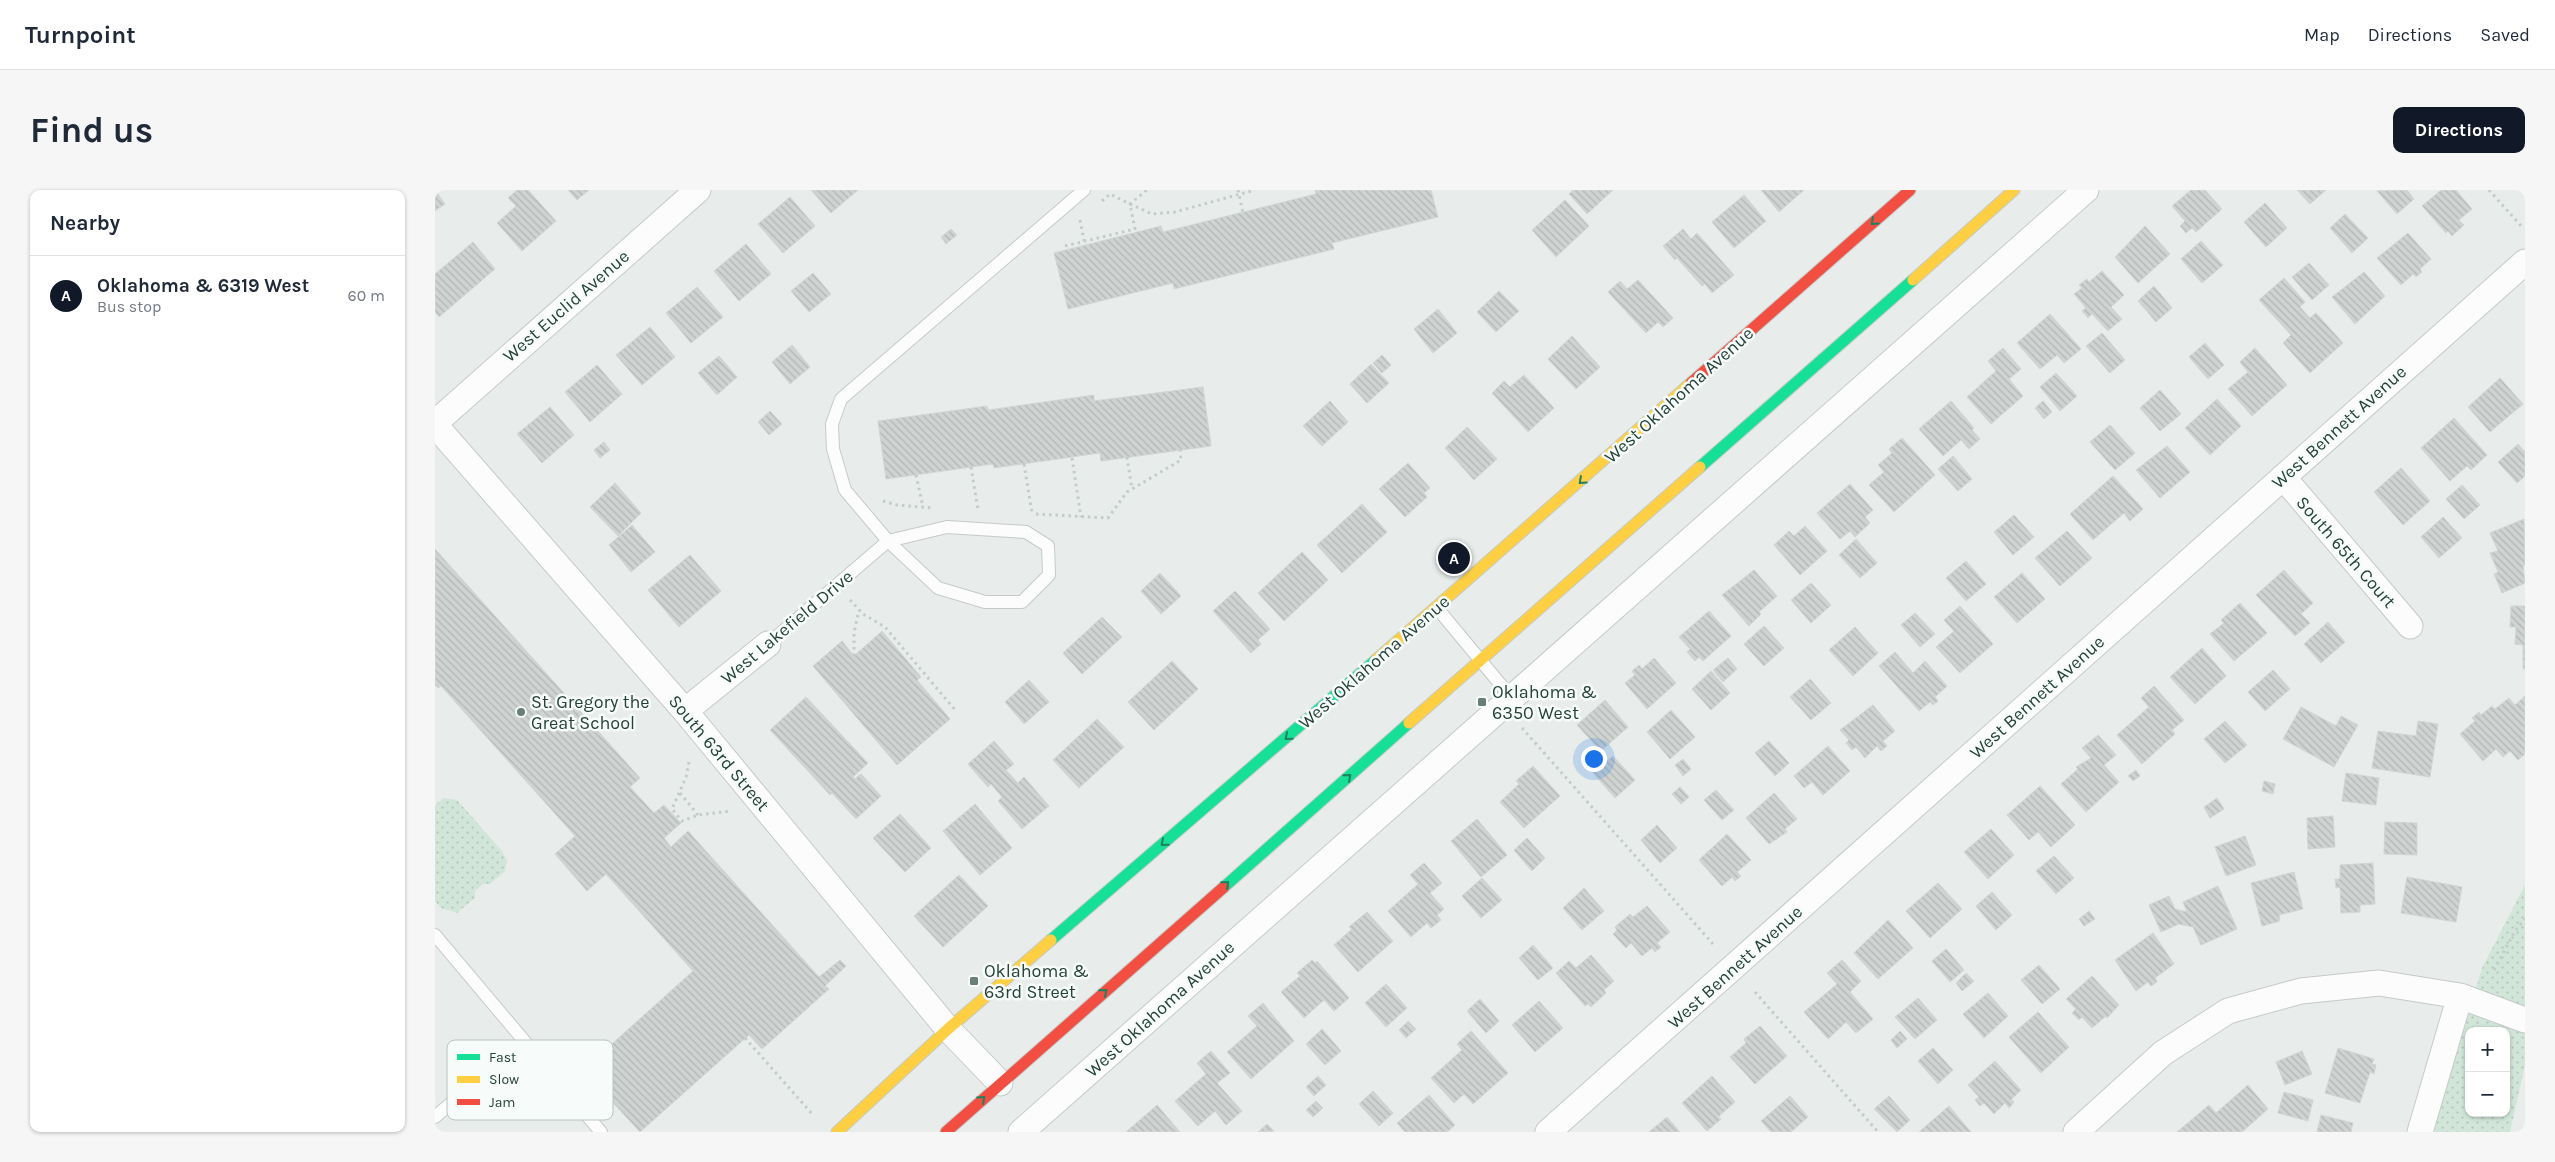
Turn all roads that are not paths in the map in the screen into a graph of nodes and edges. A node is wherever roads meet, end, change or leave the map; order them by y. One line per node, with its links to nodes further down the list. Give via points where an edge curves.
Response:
1 (698, 190): 7 (street, West Euclid Avenue)
2 (1084, 190): 9 (lane, via 841,399 832,424 833,449 845,490)
3 (1910, 190): 10 (main road, West Oklahoma Avenue, one-way to 10)
4 (2014, 190): 13 (main road)
5 (2086, 190): 14 (street, West Oklahoma Avenue)
6 (2525, 262): 8 (street, West Bennett Avenue)
7 (435, 424): 15 (street, South 63rd Street)
8 (2283, 477): 11 (street, South 65th Court); 29 (street, West Bennett Avenue)
9 (888, 541): 9 (lane, via 947,527 1026,532 1048,546 1049,575 1022,602 985,602 937,588); 12 (lane, West Lakefield Drive)
10 (1437, 608): 13 (lane); 19 (main road, West Oklahoma Avenue, one-way to 19)
11 (2410, 626)
12 (768, 644): 15 (street, West Lakefield Drive)
13 (1481, 660): 14 (lane); 21 (main road, one-way to 13)
14 (1511, 697): 28 (street, West Oklahoma Avenue)
15 (685, 711): 19 (street, South 63rd Street)
16 (435, 935): 20 (lane)
17 (2460, 996): 18 (street); 30 (street, via 2379,983 2301,991 2228,1011 2163,1053); 31 (street)
18 (2525, 1020)
19 (948, 1029): 21 (street, South 63rd Street); 26 (main road, West Oklahoma Avenue)
20 (523, 1040)
21 (1000, 1083): 27 (main road, one-way to 21)
22 (447, 1107): 23 (lane)
23 (435, 1117)
24 (591, 1120): 25 (lane)
25 (601, 1132)
26 (837, 1132)
27 (946, 1132)
28 (1021, 1132)
29 (1548, 1132)
30 (2076, 1132)
31 (2420, 1132)

